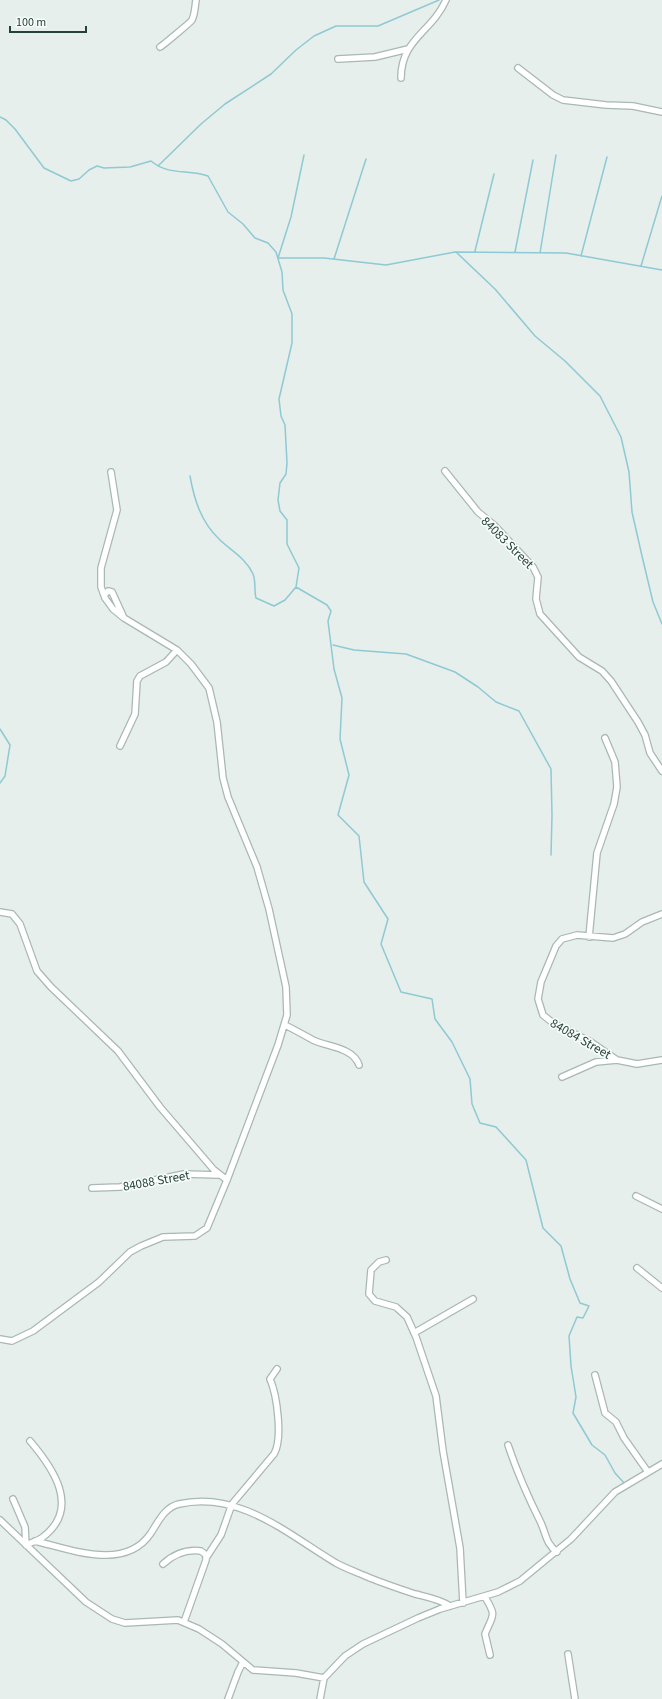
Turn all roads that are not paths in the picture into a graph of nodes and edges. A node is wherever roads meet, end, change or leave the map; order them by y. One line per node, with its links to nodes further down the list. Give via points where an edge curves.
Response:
1 (196, 0): 3 (street, via 191,22)
2 (446, 0): 4 (street)
3 (160, 47)
4 (408, 49): 5 (street, via 375,57); 7 (street, via 402,61)
5 (338, 59)
6 (518, 68): 8 (street, via 553,95 564,100 633,106)
7 (401, 78)
8 (662, 112)
9 (445, 471): 16 (street, 84083 Street, via 478,512 494,525 536,570 537,606 540,614 579,657 602,671 611,681 638,722 650,753)
10 (111, 472): 11 (street, via 116,510 101,568 100,581)
11 (104, 595): 12 (street, via 110,605); 12 (street, via 108,591 112,592)
12 (124, 618): 13 (street)
13 (178, 650): 15 (street, via 166,662 140,676 137,681 135,714); 20 (street, via 199,674 212,696 220,739 224,783 257,867 270,909 287,995)
14 (605, 738): 19 (street, via 615,762 617,788 597,853)
15 (120, 746)
16 (662, 771)
17 (0, 912): 25 (street, via 12,914 20,924 37,971 122,1056 160,1107)
18 (662, 914): 19 (street, 84084 Street, via 642,922 619,937)
19 (589, 937): 21 (street, 84084 Street, via 570,936 558,942 542,982 539,1005 543,1015 553,1023 592,1042)
20 (285, 1024): 23 (street, via 314,1041 347,1052 356,1058); 26 (street)
21 (617, 1060): 22 (street, via 637,1064); 24 (street, via 596,1062)
22 (662, 1060)
23 (359, 1065)
24 (562, 1077)
25 (219, 1175): 26 (street); 27 (street, 84088 Street, via 184,1174 120,1187)
26 (227, 1180): 35 (street, via 211,1221 203,1232 194,1236 159,1238 141,1246 130,1252 79,1297 33,1331 12,1341)
27 (92, 1188)
28 (636, 1196): 29 (street)
29 (662, 1209)
30 (386, 1260): 34 (street, via 379,1262 371,1270 369,1294 372,1299 388,1303 402,1311)
31 (637, 1268): 32 (street)
32 (662, 1288)
33 (473, 1299): 34 (street)
34 (414, 1333): 51 (street, via 438,1403 442,1451 460,1554)
35 (0, 1339)
36 (278, 1369): 43 (street, via 270,1378 274,1388 278,1446)
37 (595, 1375): 41 (street, via 605,1413 616,1422)
38 (30, 1441): 45 (street, via 41,1454 62,1492 56,1523 46,1535)
39 (508, 1445): 47 (street, via 548,1542)
40 (662, 1464): 41 (street)
41 (648, 1472): 47 (street, via 621,1487)
42 (13, 1500): 46 (street, via 25,1527)
43 (232, 1504): 45 (street, via 199,1502 174,1506 162,1515 142,1543 131,1550 112,1556); 48 (street, via 221,1535); 52 (street, via 281,1527 338,1564 395,1588 439,1600)
44 (0, 1520): 46 (street)
45 (35, 1541): 46 (street)
46 (26, 1545): 53 (street, via 86,1602 112,1619 125,1623 170,1619)
47 (557, 1552): 50 (street, via 520,1581)
48 (206, 1558): 49 (street, via 205,1553 201,1551 185,1551); 53 (street)
49 (163, 1564)
50 (485, 1596): 51 (street); 55 (street, via 493,1613 492,1622 485,1634)
51 (463, 1603): 52 (street)
52 (450, 1606): 57 (street, via 363,1644 339,1661)
53 (184, 1622): 56 (street, via 222,1644)
54 (568, 1654): 60 (street)
55 (490, 1655)
56 (243, 1662): 57 (street, via 253,1670); 58 (street)
57 (324, 1678): 59 (street)
58 (228, 1699)
59 (322, 1699)
60 (575, 1699)

